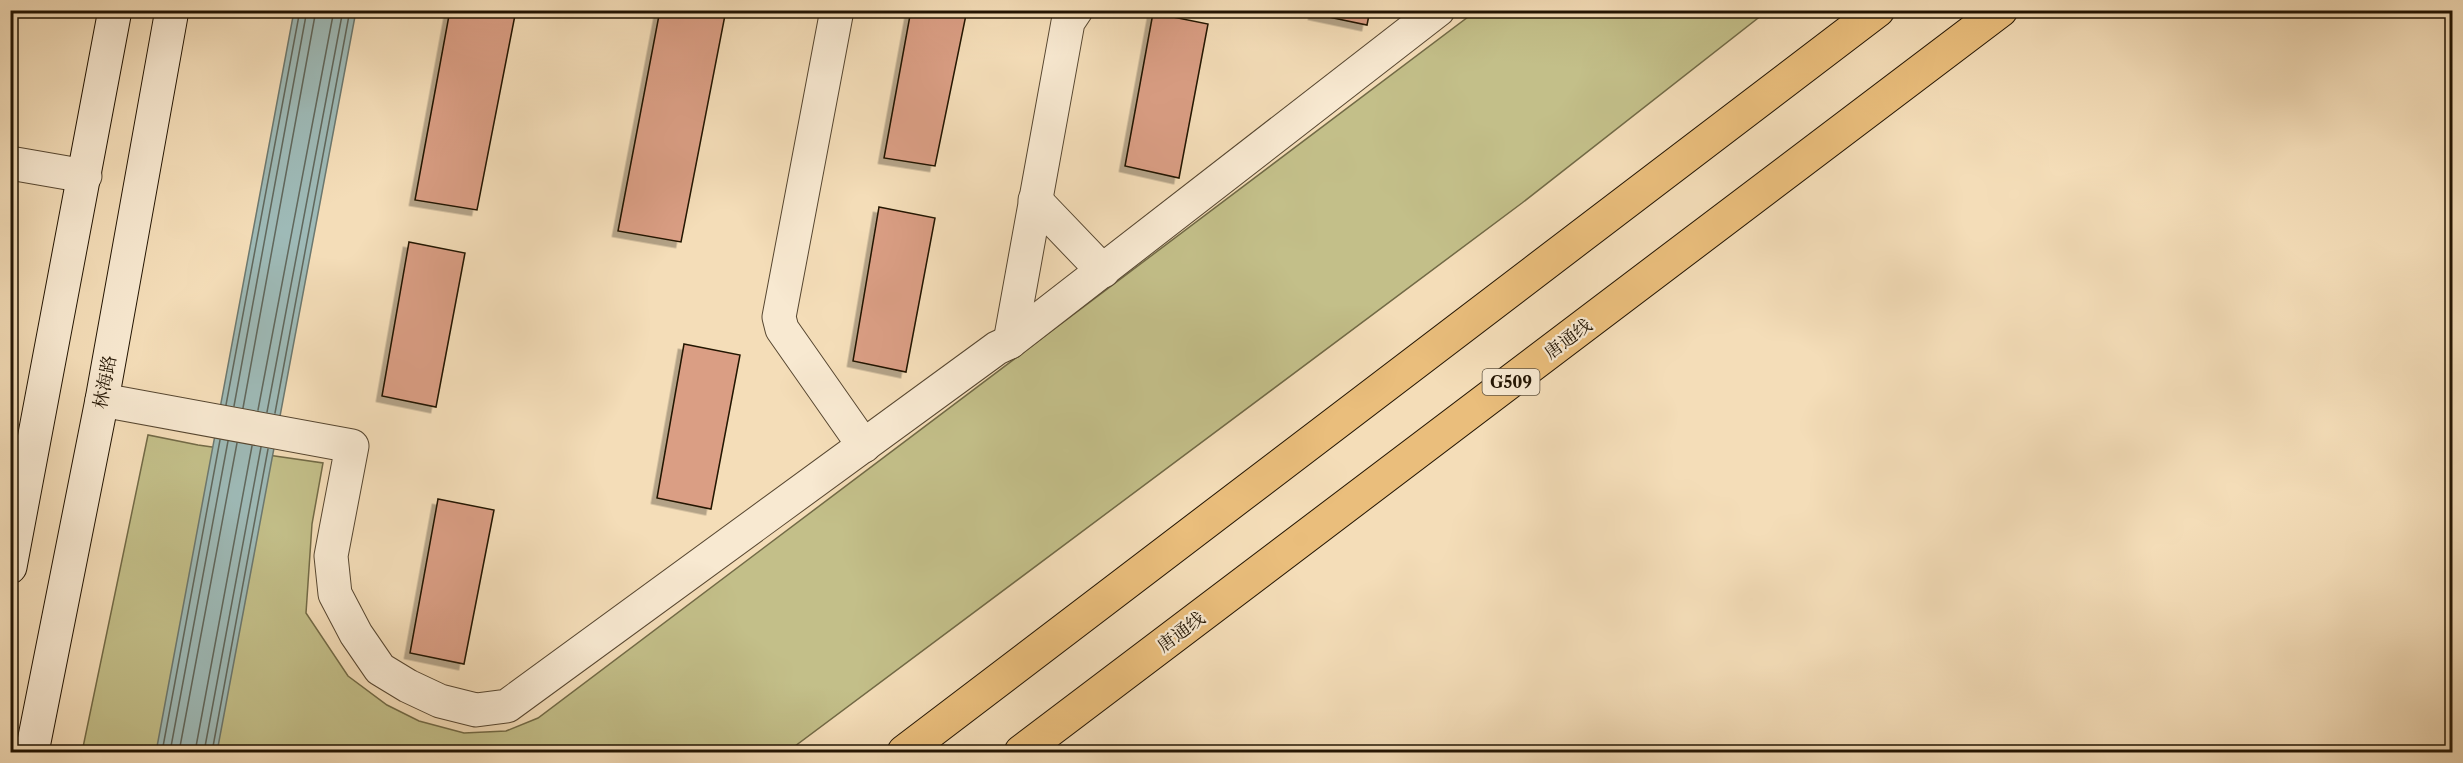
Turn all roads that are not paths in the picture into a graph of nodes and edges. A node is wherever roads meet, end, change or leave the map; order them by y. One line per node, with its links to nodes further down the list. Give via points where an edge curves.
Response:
1 (115, 10): 9 (street)
2 (172, 10): 13 (street, 林海路)
3 (837, 10): 14 (street, via 779,317 782,329)
4 (1076, 10): 10 (street, via 1068,22)
5 (1438, 10): 11 (street)
6 (1878, 10): 17 (highway)
7 (2001, 10): 18 (highway, 唐通线 / G509)
8 (10, 163): 9 (street)
9 (86, 176): 15 (street)
10 (1035, 200): 11 (street); 12 (street)
11 (1102, 271): 12 (street)
12 (1010, 342): 14 (street)
13 (102, 400): 14 (street, via 352,446 331,556 335,594 380,669 440,701 476,710 507,706); 16 (street, 林海路)
14 (864, 446)
15 (10, 567)
16 (32, 753)
17 (904, 753)
18 (1021, 753)

